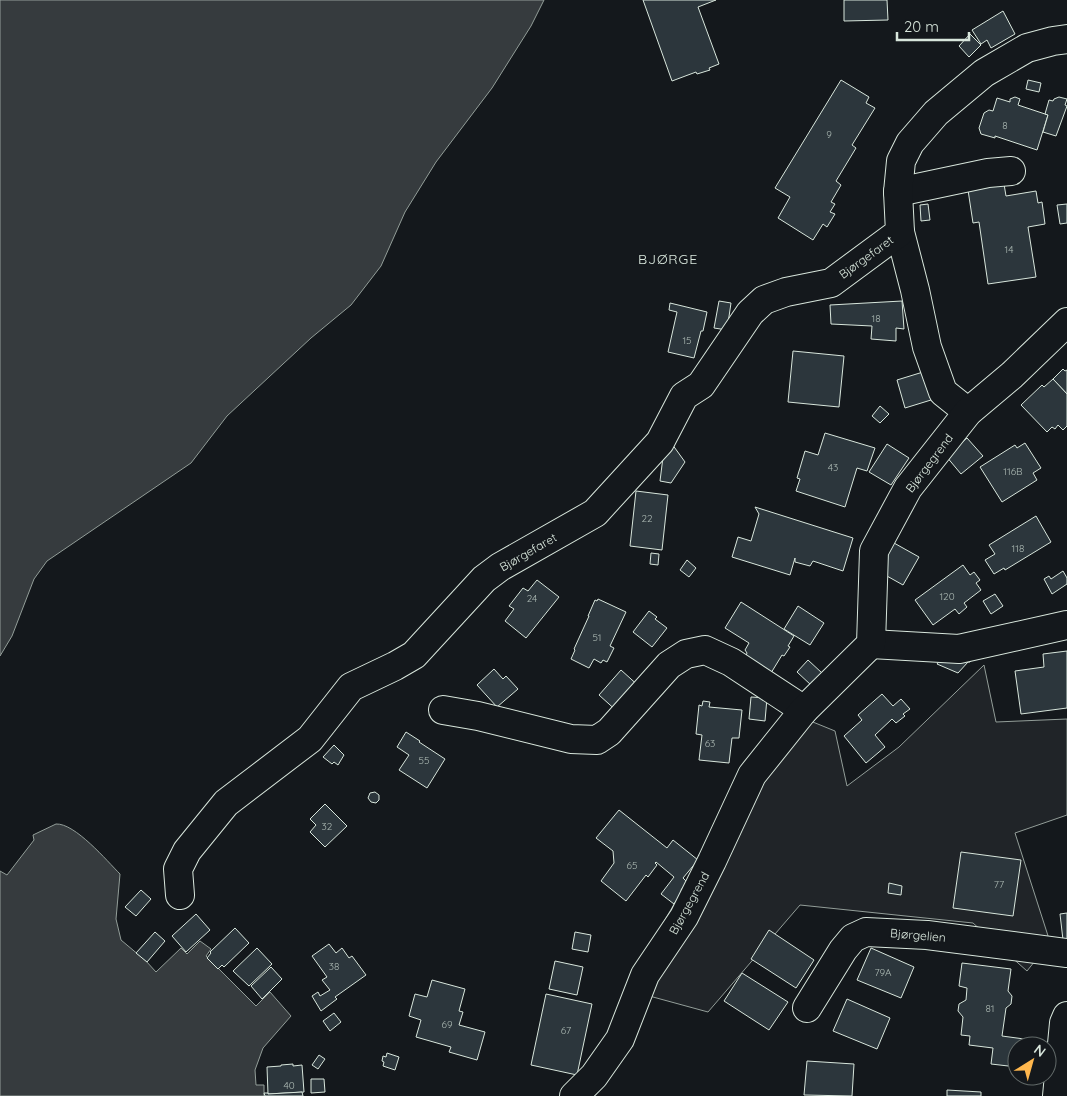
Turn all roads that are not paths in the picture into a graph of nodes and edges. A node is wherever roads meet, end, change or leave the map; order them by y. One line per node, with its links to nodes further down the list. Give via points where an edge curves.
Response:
1 (1067, 39): 3 (street, Bjørgefaret, via 1027,48 984,73 936,113 910,143 901,161)
2 (1011, 171): 3 (street)
3 (898, 192): 4 (street, Bjørgefaret)
4 (900, 232): 6 (street, Bjørgefaret, via 927,348 943,392); 11 (street, Bjørgefaret, via 831,282 764,300 750,313 701,385 684,396 660,442 595,513 484,579 414,655 351,687 310,739 226,803 186,850 178,869)
5 (1067, 322): 6 (street, Bjørgegrend)
6 (968, 412): 8 (street, Bjørgegrend, via 908,488 874,551)
7 (1067, 625): 8 (street, via 959,648)
8 (871, 644): 10 (street, Bjørgegrend)
9 (443, 710): 10 (street, via 572,739 597,740 609,732 669,665 686,654 705,650 731,662)
10 (804, 710): 15 (street, Bjørgegrend, via 752,775 684,917 645,975 620,1039 594,1076)
11 (180, 896)
12 (1067, 954): 13 (street, Bjørgelien, via 927,935 866,932 853,938 843,950)
13 (807, 1008)
14 (1067, 1016): 16 (street)
15 (574, 1096)
16 (1057, 1096)

